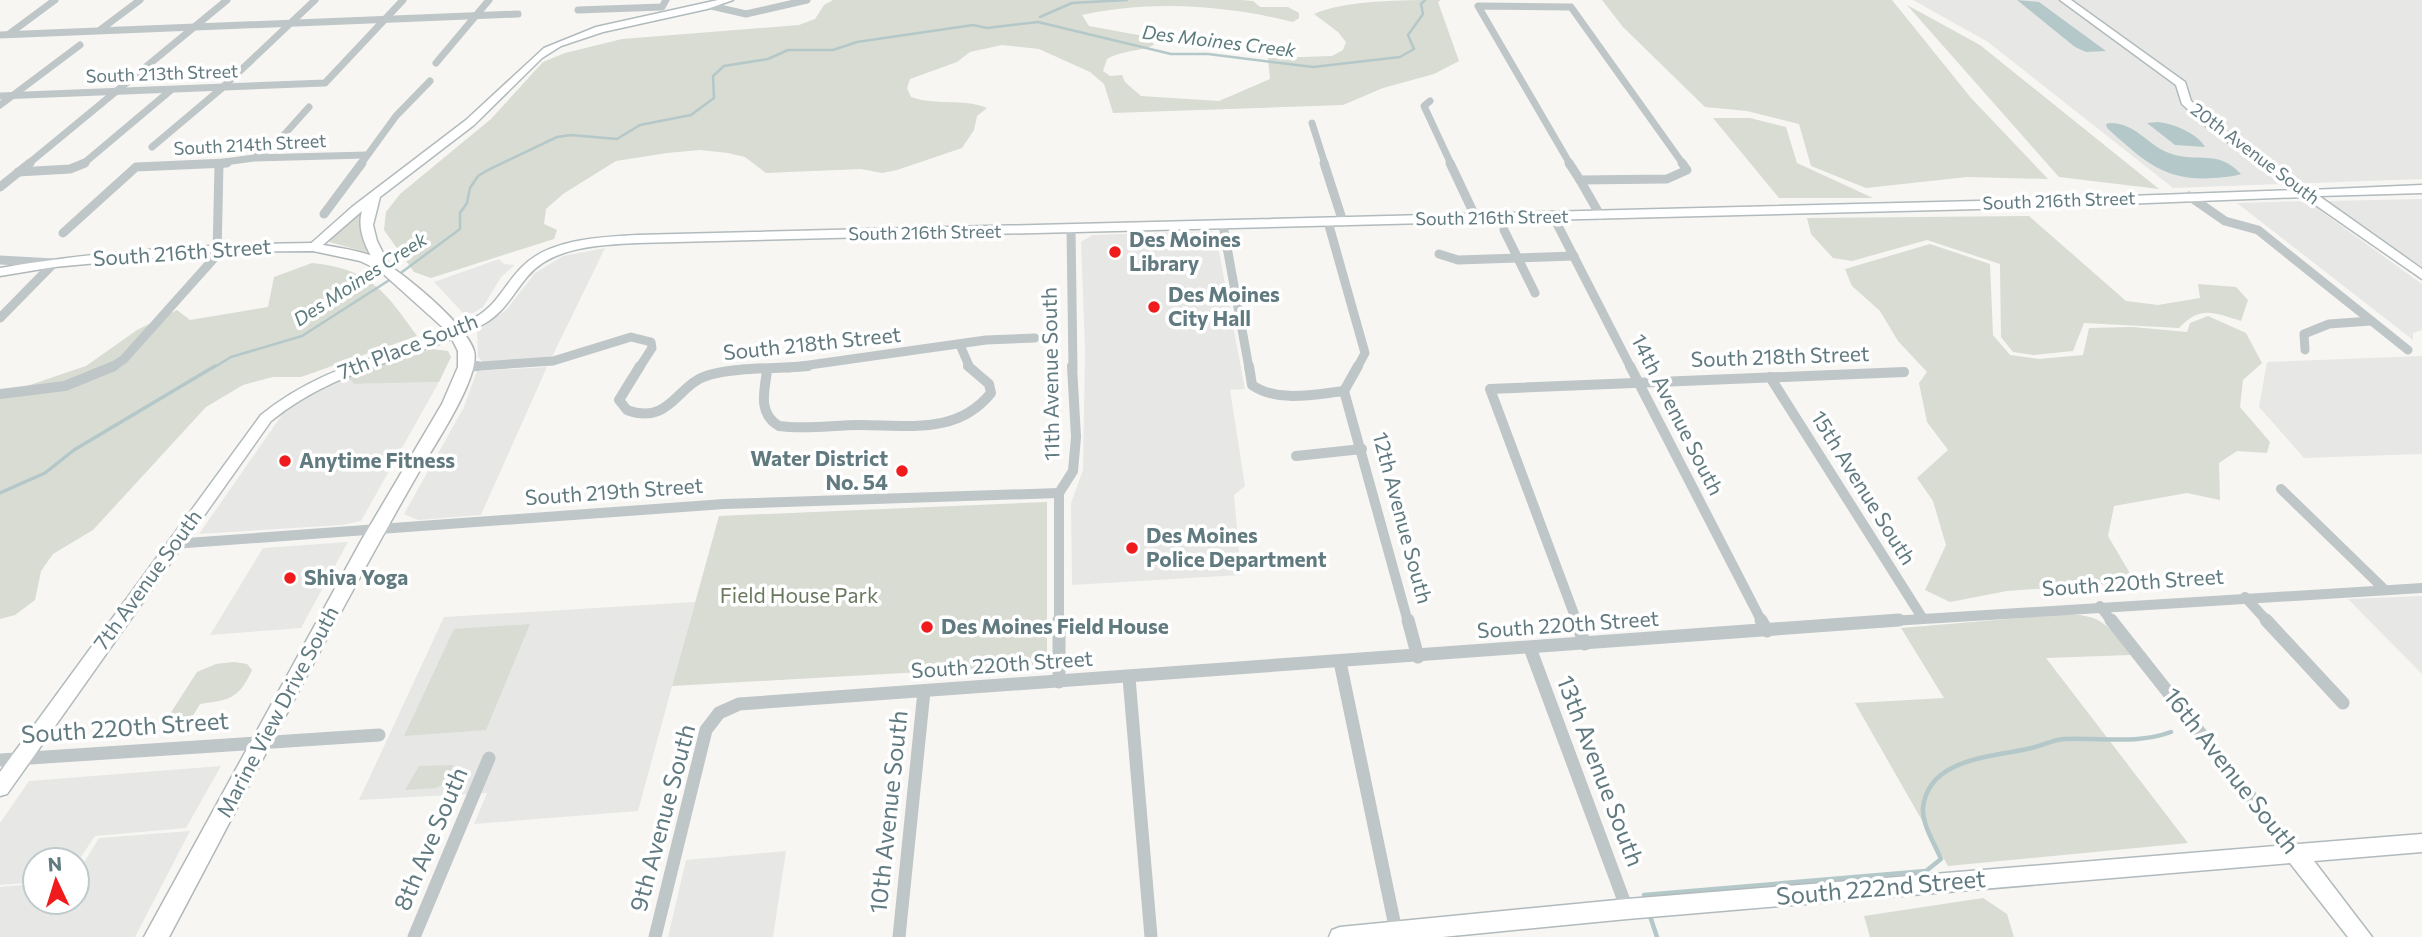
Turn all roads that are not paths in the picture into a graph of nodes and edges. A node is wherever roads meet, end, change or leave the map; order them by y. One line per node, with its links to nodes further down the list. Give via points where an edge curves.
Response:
1 (55, 0): 19 (street)
2 (140, 0): 18 (street)
3 (227, 0): 17 (street)
4 (315, 0): 16 (street)
5 (403, 0): 15 (street)
6 (489, 0): 14 (street)
7 (728, 0): 11 (main road)
8 (807, 0): 11 (street, via 781,8 733,12)
9 (2065, 0): 42 (main road, 20th Avenue South, via 2154,62 2181,84 2186,102 2197,114)
10 (664, 3): 12 (street)
11 (711, 5): 39 (main road, via 603,29 548,49 488,108)
12 (578, 10)
13 (518, 14): 14 (street)
14 (476, 16): 15 (street); 22 (street)
15 (384, 20): 16 (street); 24 (street, South 213th Street, via 325,83)
16 (291, 23): 17 (street); 24 (street)
17 (195, 27): 18 (street); 26 (street)
18 (99, 31): 19 (street)
19 (9, 34): 20 (street)
20 (0, 35)
21 (80, 46): 28 (street)
22 (436, 63)
23 (430, 81): 34 (street)
24 (222, 88): 25 (street, South 213th Street); 33 (street)
25 (171, 90): 26 (street, South 213th Street); 37 (street, via 81,166)
26 (116, 92): 28 (street, South 213th Street); 37 (street)
27 (0, 96): 28 (street, South 213th Street)
28 (12, 96): 30 (street)
29 (1430, 101): 47 (street, via 1424,106)
30 (0, 105)
31 (309, 107): 35 (street, via 274,146)
32 (1312, 123): 49 (street)
33 (152, 147)
34 (366, 155): 35 (street, South 214th Street); 44 (street)
35 (254, 158): 36 (street, South 214th Street)
36 (219, 164): 53 (street, South 214th Street, via 136,167); 55 (street)
37 (18, 172): 40 (street)
38 (1578, 180): 38 (street, via 1478,6 1569,5 1687,170 1667,178); 45 (street)
39 (388, 183): 54 (main road); 62 (main road, via 365,216 368,238)
40 (0, 187)
41 (2422, 189): 42 (main road, South 216th Street)
42 (2306, 192): 43 (main road, South 216th Street); 64 (main road, 20th Avenue South)
43 (2189, 196): 45 (main road, South 216th Street); 67 (street, via 2225,221 2258,230)
44 (324, 214)
45 (1600, 215): 46 (main road, South 216th Street)
46 (1553, 216): 47 (main road, South 216th Street); 58 (street, 14th Avenue South)
47 (1476, 218): 49 (main road, South 216th Street)
48 (1328, 222): 49 (main road, South 216th Street); 50 (main road, South 216th Street); 80 (street, via 1365,354)
49 (1343, 222)
50 (1223, 225): 51 (main road, South 216th Street); 80 (street, via 1252,385 1272,395)
51 (1071, 229): 56 (main road, South 216th Street, via 609,242); 85 (street, 11th Avenue South, via 1076,437 1073,471)
52 (1504, 230): 59 (street)
53 (63, 233)
54 (313, 247): 55 (main road, South 216th Street); 62 (main road, South 216th Street)
55 (217, 248): 61 (main road, South 216th Street); 81 (street, via 215,258 116,366 72,383)
56 (563, 250): 68 (main road, 7th Place South, via 526,267 502,304 475,324)
57 (1439, 254): 59 (street, via 1458,260)
58 (1574, 257): 59 (street); 77 (street, 14th Avenue South)
59 (1517, 259): 65 (street)
60 (0, 260): 61 (street, South 216th Street)
61 (54, 263): 63 (main road); 66 (street)
62 (384, 267): 68 (main road)
63 (0, 272)
64 (2422, 275)
65 (1535, 293)
66 (0, 318)
67 (2371, 321): 71 (street, via 2329,324 2304,334); 72 (street)
68 (456, 331): 73 (main road, via 465,347); 78 (main road, 7th Place South)
69 (1035, 338): 70 (street, South 218th Street)
70 (960, 345): 74 (street, South 218th Street); 74 (street, via 967,365 989,384 991,393 983,406 963,418 922,427 779,426 764,410)
71 (2305, 350)
72 (2408, 350)
73 (466, 367): 74 (street, South 218th Street, via 552,361 640,337 651,342 652,348 620,400 622,408 639,413 670,407 708,375); 86 (main road, Marine View Drive South, via 450,404)
74 (767, 371)
75 (1904, 372): 76 (street, South 218th Street)
76 (1770, 377): 77 (street, South 218th Street); 92 (street, 15th Avenue South)
77 (1638, 382): 79 (street, South 218th Street); 93 (street, 14th Avenue South)
78 (310, 386): 87 (main road, 7th Avenue South, via 266,418)
79 (1490, 389): 94 (street, 13th Avenue South)
80 (1344, 391): 82 (street, 12th Avenue South)
81 (0, 394)
82 (1362, 449): 83 (street); 96 (street, 12th Avenue South)
83 (1297, 456)
84 (2281, 489): 89 (street)
85 (1059, 493): 86 (street, South 219th Street, via 703,505); 99 (street, 11th Avenue South)
86 (376, 531): 87 (street, South 219th Street); 104 (main road, Marine View Drive South)
87 (173, 544): 105 (main road, 7th Avenue South)
88 (2422, 588): 89 (street, South 220th Street)
89 (2385, 590): 90 (street, South 220th Street)
90 (2245, 597): 91 (street, South 220th Street); 101 (street)
91 (2100, 606): 92 (street, South 220th Street); 110 (street, 16th Avenue South)
92 (1923, 619): 93 (street, South 220th Street)
93 (1767, 631): 94 (street, South 220th Street)
94 (1586, 644): 95 (street, South 220th Street)
95 (1530, 648): 96 (street, South 220th Street); 111 (street, 13th Avenue South)
96 (1418, 657): 97 (street, South 220th Street)
97 (1340, 662): 98 (street, South 220th Street); 112 (street)
98 (1129, 678): 99 (street, South 220th Street); 117 (street)
99 (1059, 682): 100 (street, South 220th Street)
100 (924, 691): 102 (street, South 220th Street, via 747,702); 116 (street, 10th Avenue South)
101 (2343, 703)
102 (719, 713): 115 (street, 9th Avenue South, via 702,741)
103 (379, 735): 104 (street, South 220th Street)
104 (261, 741): 105 (street, South 220th Street); 113 (main road, Marine View Drive South)
105 (21, 758): 107 (street, South 220th Street); 108 (main road, 7th Avenue South)
106 (489, 758): 114 (street, 8th Ave South)
107 (0, 760)
108 (0, 788)
109 (2422, 843): 110 (main road, South 222nd Street)
110 (2295, 853): 111 (main road, South 222nd Street); 119 (main road, 16th Avenue South)
111 (1627, 909): 112 (main road, South 222nd Street)
112 (1396, 932): 118 (main road, South 222nd Street)
113 (156, 937)
114 (414, 937)
115 (655, 937)
116 (899, 937)
117 (1151, 937)
118 (1340, 937)
119 (2361, 937)

